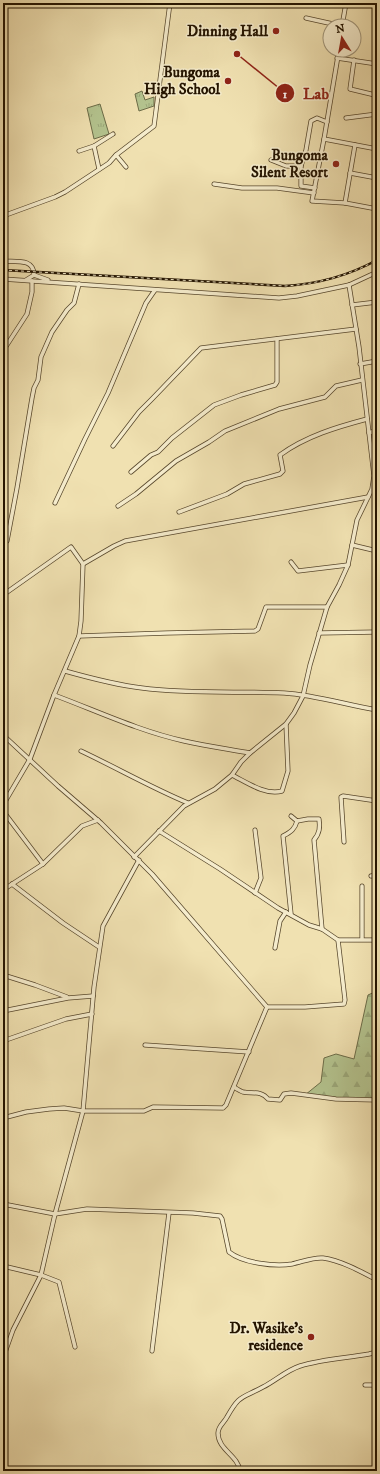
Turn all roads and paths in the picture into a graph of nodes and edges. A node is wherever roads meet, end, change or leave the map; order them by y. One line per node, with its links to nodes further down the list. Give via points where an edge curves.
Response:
1 (170, 3): 19 (street, via 154,126)
2 (346, 3): 4 (street)
3 (306, 18): 5 (street)
4 (343, 18)
5 (322, 22)
6 (337, 58): 7 (street); 12 (street)
7 (354, 60): 8 (street); 9 (street, via 350,89)
8 (377, 64)
9 (374, 95)
10 (377, 114): 11 (street)
11 (346, 118)
12 (327, 122): 14 (street); 21 (street, via 317,118 311,121)
13 (113, 134): 16 (street)
14 (324, 139): 15 (street); 27 (street)
15 (355, 145): 17 (street); 24 (street)
16 (94, 146): 18 (street); 23 (street)
17 (377, 149)
18 (79, 151)
19 (116, 155): 22 (street); 23 (street)
20 (271, 160): 21 (street, via 286,166)
21 (301, 166): 27 (street, via 301,186)
22 (126, 167)
23 (99, 169): 31 (street, via 55,197)
24 (350, 173): 25 (street); 29 (street)
25 (377, 178)
26 (214, 184): 28 (street)
27 (315, 188): 28 (street)
28 (314, 193): 29 (street, via 312,201)
29 (345, 203): 30 (street)
30 (377, 209)
31 (3, 216)
32 (3, 261): 34 (street, via 29,263 33,266)
33 (377, 272): 40 (street)
34 (34, 275): 36 (street); 38 (street)
35 (3, 279): 36 (street)
36 (25, 280): 37 (street)
37 (32, 280): 38 (street); 46 (street, via 27,314)
38 (50, 282): 39 (street)
39 (79, 284): 41 (street); 61 (street, via 74,303 52,332 41,357 7,541)
40 (349, 285): 41 (street, via 279,298); 43 (street)
41 (156, 290): 58 (street, via 146,303 111,387)
42 (377, 302): 43 (street)
43 (352, 305): 44 (street)
44 (356, 329): 45 (street); 48 (street)
45 (277, 339): 53 (street, via 201,348 139,412); 56 (street, via 275,385 214,405)
46 (3, 351)
47 (377, 360): 48 (street)
48 (360, 364): 49 (street)
49 (362, 380): 50 (street); 59 (street, via 336,386 325,397 279,409 225,431 176,461)
50 (367, 419): 52 (street); 60 (street, via 307,439 291,448 280,455 283,471 280,474 244,484 227,494)
51 (377, 430): 52 (street)
52 (369, 433): 54 (street)
53 (113, 446)
54 (371, 456): 55 (street); 57 (street, via 374,476)
55 (377, 456)
56 (131, 472)
57 (368, 497): 62 (street, via 354,526); 65 (street, via 125,541)
58 (55, 503)
59 (118, 506)
60 (180, 512)
61 (3, 544)
62 (352, 545): 63 (street); 66 (street)
63 (377, 551)
64 (291, 562): 66 (street, via 298,572)
65 (83, 564): 67 (street, via 71,547); 71 (street)
66 (348, 565): 68 (street)
67 (3, 595)
68 (327, 607): 70 (street); 71 (street, via 266,607 258,629 254,631)
69 (377, 632): 70 (street)
70 (319, 633): 74 (street)
71 (79, 636): 72 (street)
72 (65, 671): 73 (street); 74 (street, via 99,681 142,688)
73 (54, 695): 79 (street, via 170,737); 80 (street)
74 (303, 696): 75 (street); 76 (street)
75 (377, 710)
76 (286, 724): 79 (street); 81 (street, via 288,771 282,791 269,791)
77 (3, 735): 80 (street)
78 (82, 751): 83 (street)
79 (250, 753): 81 (street)
80 (30, 759): 84 (street); 87 (street)
81 (232, 775): 83 (street, via 215,789)
82 (377, 801): 91 (street, via 341,797)
83 (188, 803): 90 (street)
84 (3, 805)
85 (3, 811): 94 (street)
86 (290, 816): 88 (street)
87 (98, 820): 92 (street); 94 (street, via 82,826)
88 (297, 821): 102 (street, via 292,832 284,836); 103 (street, via 319,819 320,828 314,840)
89 (255, 830): 100 (street, via 261,878)
90 (158, 831): 92 (street); 100 (street)
91 (344, 842)
92 (134, 857): 93 (street)
93 (139, 860): 107 (street, via 103,926); 112 (street)
94 (43, 864): 97 (street)
95 (377, 875): 96 (street)
96 (371, 876)
97 (12, 884): 99 (street); 107 (street)
98 (362, 886): 104 (street)
99 (3, 890)
100 (255, 893): 101 (street)
101 (286, 912): 102 (street); 108 (street, via 280,921)
102 (291, 914): 103 (street)
103 (322, 930): 105 (street)
104 (362, 939): 105 (street); 106 (street)
105 (338, 940): 112 (street, via 346,1000 344,1004)
106 (377, 940)
107 (99, 947): 110 (street)
108 (275, 948)
109 (3, 976): 111 (street)
110 (93, 996): 111 (street); 114 (street)
111 (68, 998): 113 (street)
112 (267, 1007): 117 (street)
113 (3, 1011)
114 (92, 1014): 115 (street, via 66,1019); 120 (street)
115 (3, 1041)
116 (145, 1045): 117 (street)
117 (249, 1052): 118 (street)
118 (234, 1087): 119 (street, via 243,1092 265,1095 268,1099 276,1101 284,1094 291,1093 336,1099); 120 (street, via 223,1108 153,1107 144,1111)
119 (377, 1100)
120 (83, 1111): 121 (street, via 49,1109); 124 (street)
121 (3, 1118)
122 (3, 1204): 124 (street)
123 (170, 1213): 124 (street, via 88,1209); 127 (street, via 211,1214 221,1217 229,1252 242,1258 287,1265 325,1259 359,1270); 129 (street)
124 (55, 1214): 126 (street)
125 (3, 1266): 126 (street)
126 (41, 1275): 128 (street, via 59,1282); 131 (street, via 13,1330)
127 (377, 1280)
128 (75, 1347)
129 (152, 1351)
130 (377, 1352): 134 (street, via 299,1366 242,1397 220,1426 218,1434 221,1444 239,1464)
131 (3, 1358)
132 (365, 1385): 133 (street)
133 (377, 1385)
134 (240, 1471)

